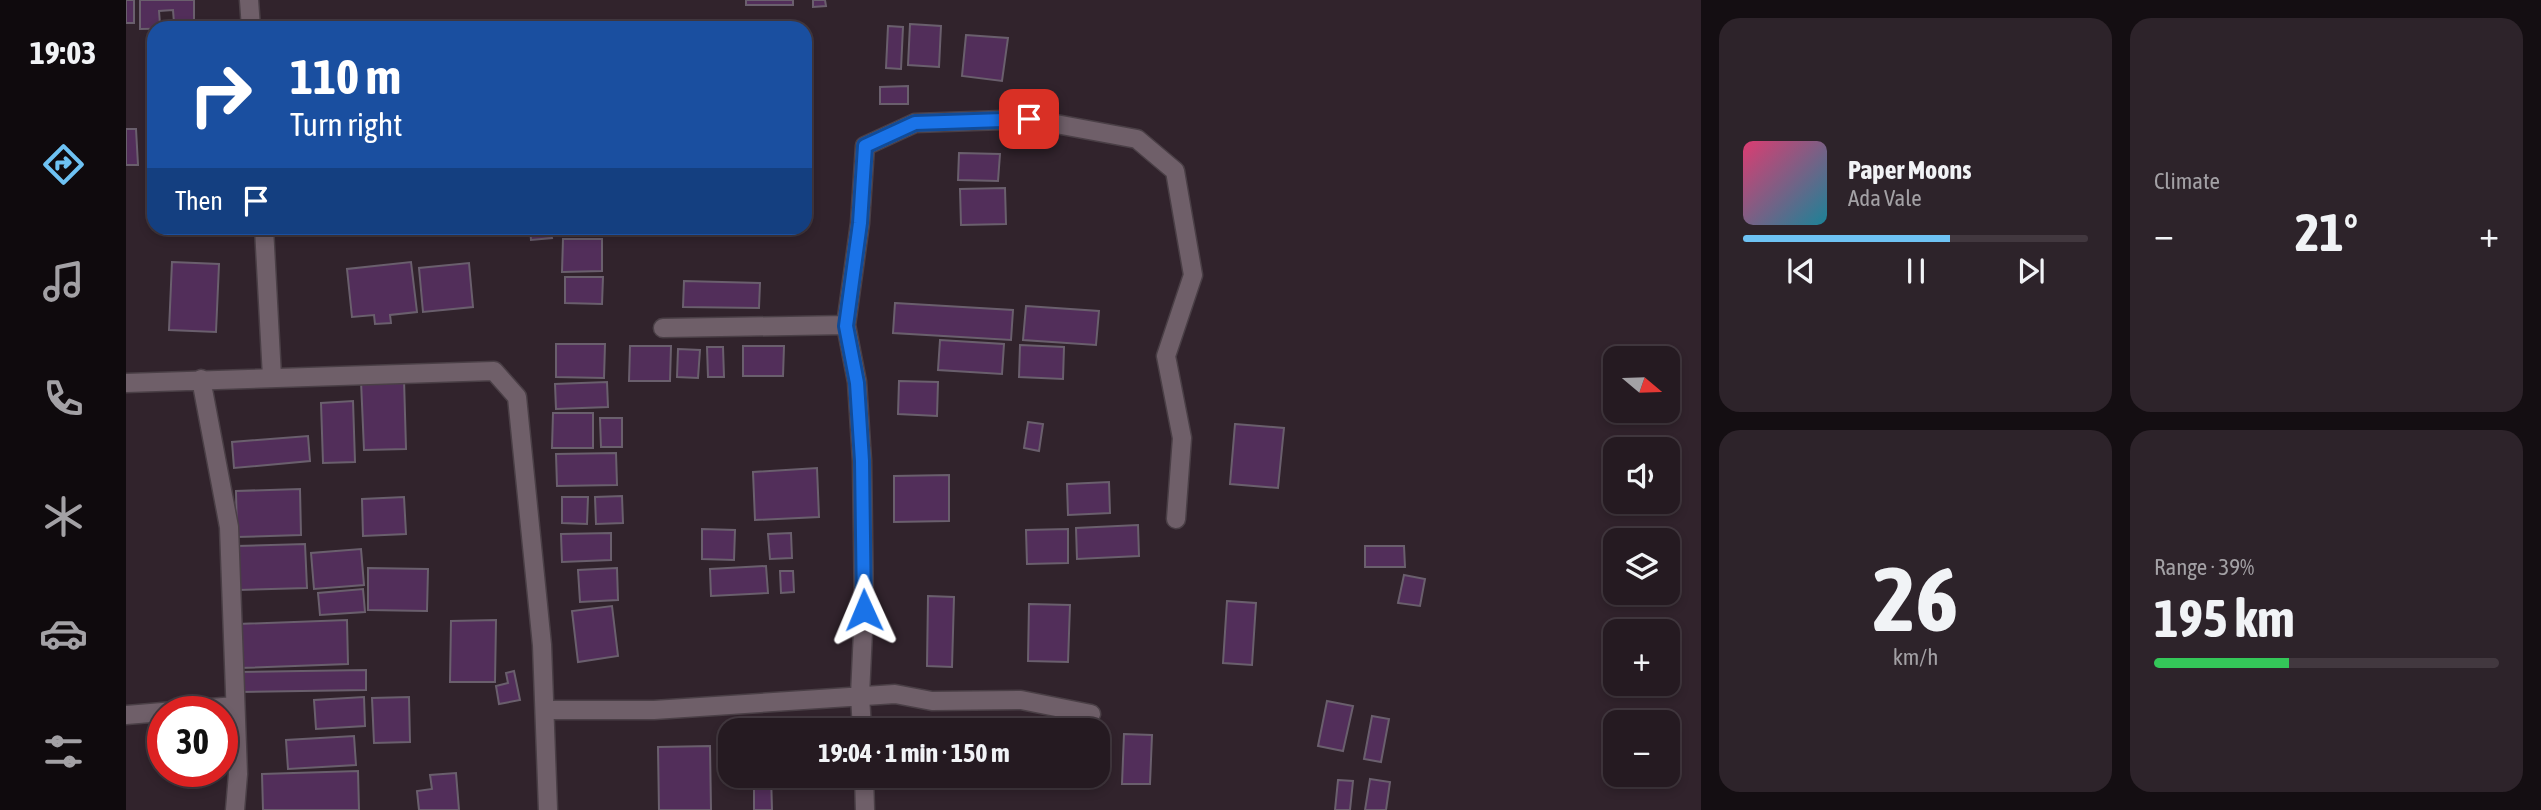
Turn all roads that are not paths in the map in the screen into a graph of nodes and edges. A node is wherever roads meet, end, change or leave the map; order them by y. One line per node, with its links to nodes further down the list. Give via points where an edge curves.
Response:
1 (249, 0): 2 (street)
2 (250, 21)
3 (264, 235): 6 (street)
4 (846, 326): 5 (street); 9 (street, via 865,146 915,123 1029,119 1137,139 1175,171 1193,275 1166,356 1182,438); 10 (street, via 857,383 862,461)
5 (663, 328)
6 (272, 377): 7 (street); 12 (street, via 494,371 517,397)
7 (201, 379): 8 (street); 11 (street, via 229,527)
8 (126, 383)
9 (1176, 519)
10 (860, 695): 12 (street, via 654,710); 15 (street, via 895,694 932,701 1021,700); 16 (street)
11 (235, 696)
12 (545, 710): 20 (street)
13 (147, 713): 14 (street)
14 (126, 715)
15 (1091, 715)
16 (861, 718)
17 (237, 787): 19 (street)
18 (864, 788): 21 (street)
19 (235, 810)
20 (548, 810)
21 (865, 810)

